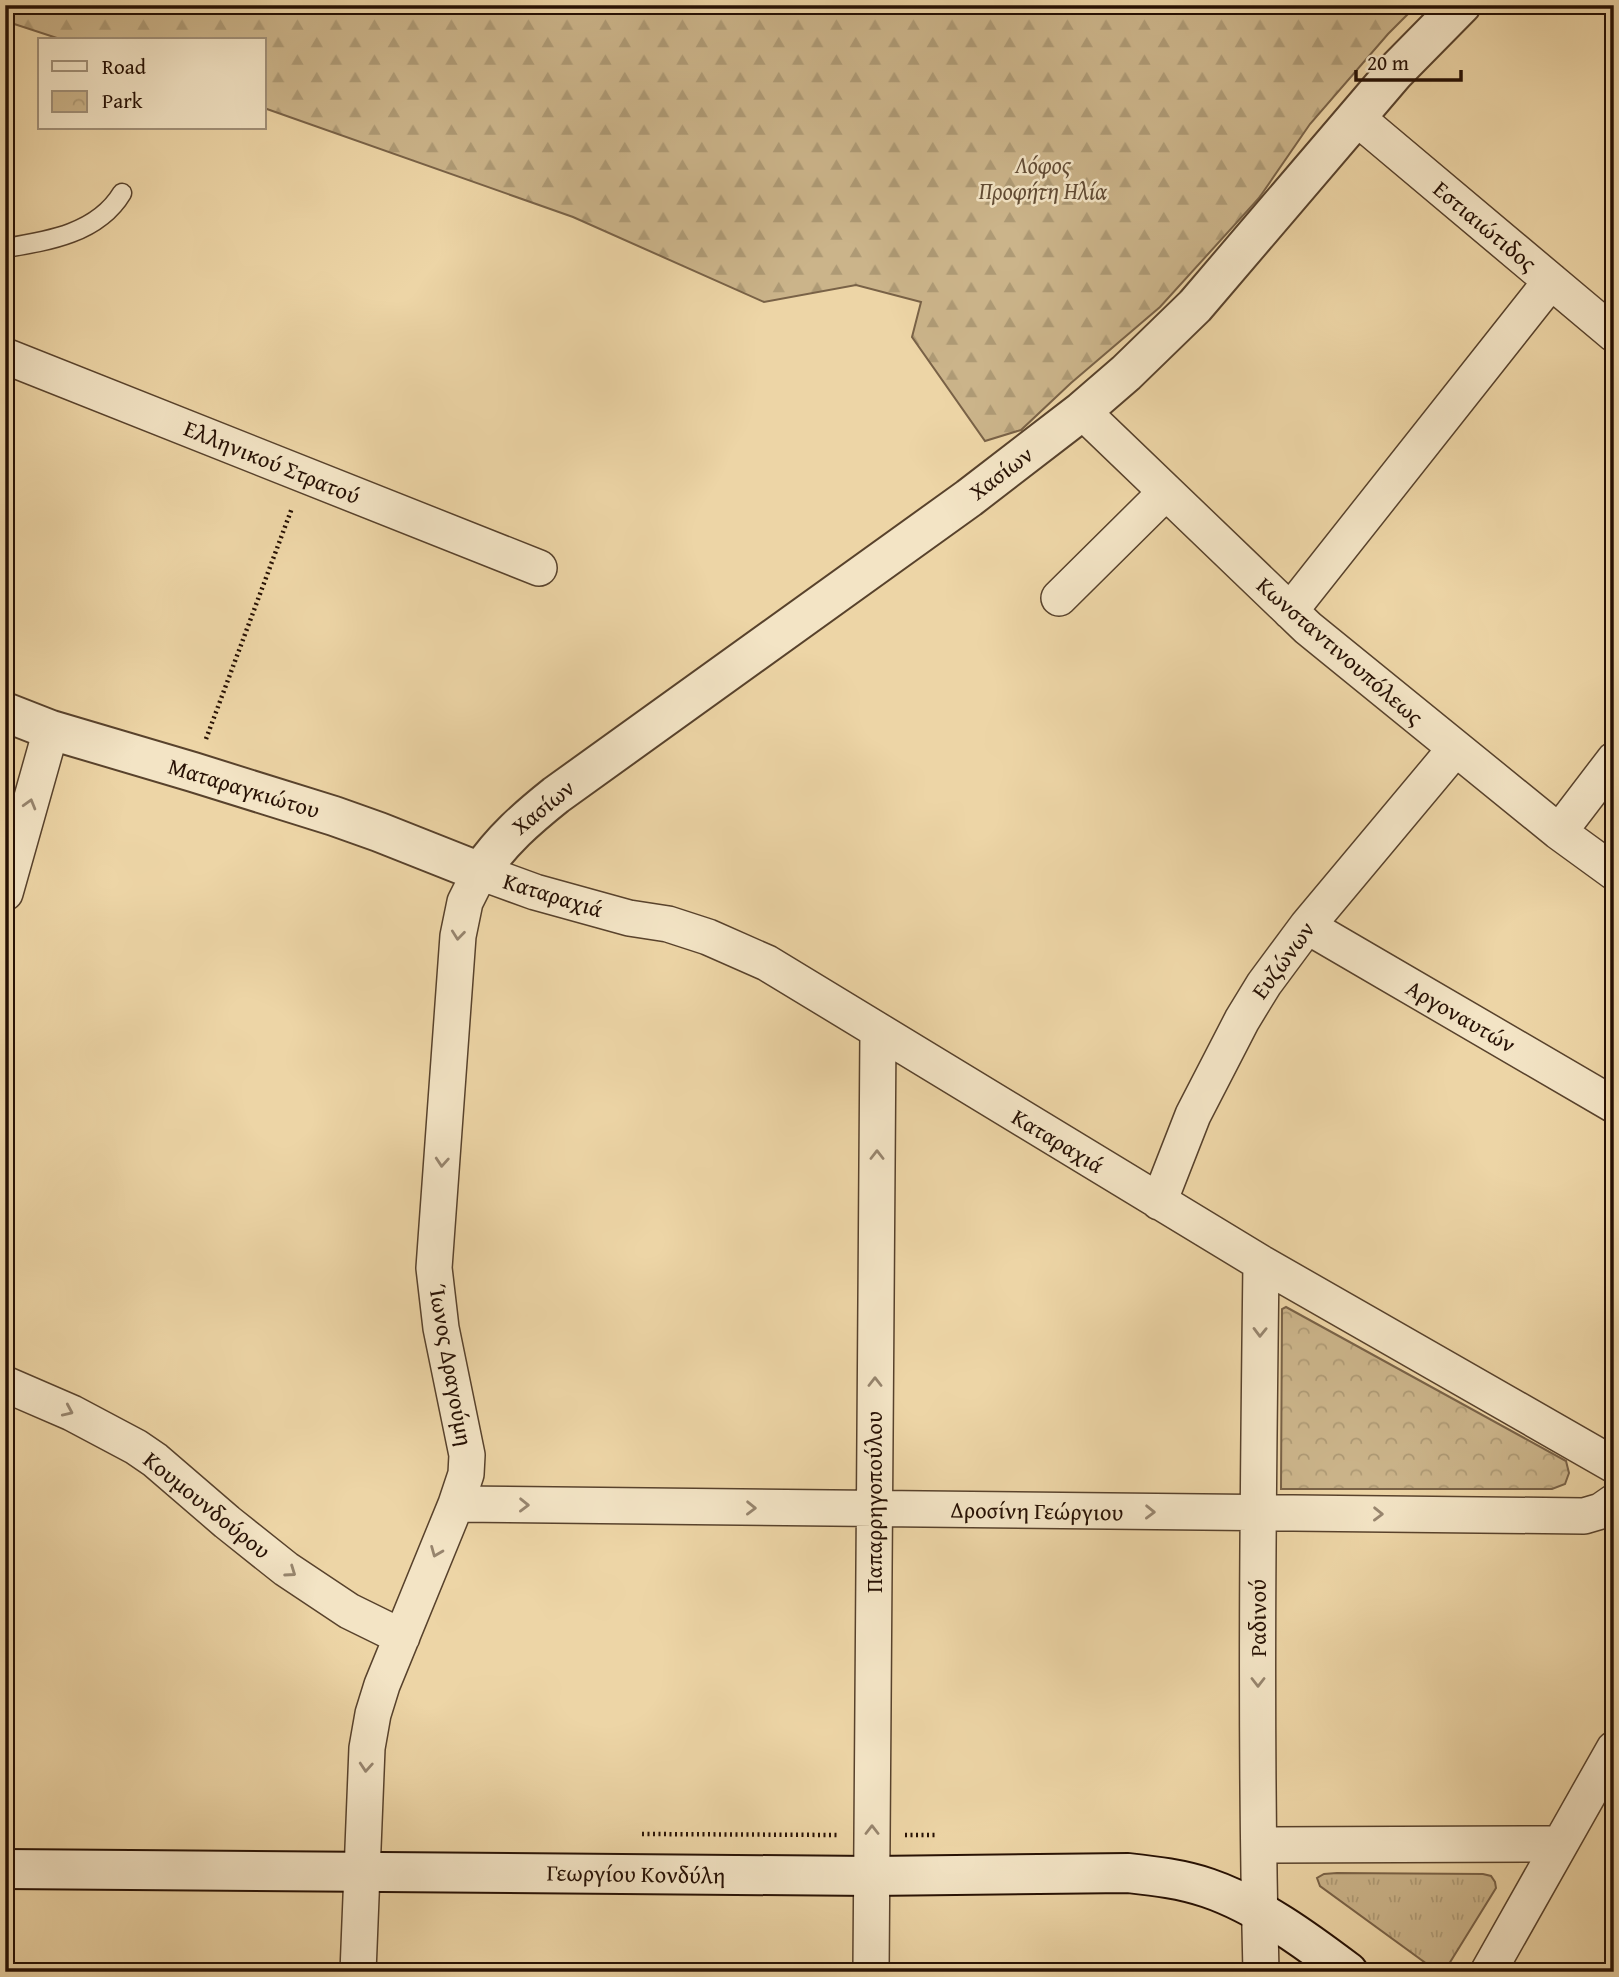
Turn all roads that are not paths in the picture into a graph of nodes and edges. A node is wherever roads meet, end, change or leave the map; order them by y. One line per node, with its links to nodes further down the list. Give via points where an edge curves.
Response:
1 (1461, 5): 2 (street, Χασίων)
2 (1357, 118): 5 (street, Εστιαιώτιδος); 8 (street, Χασίων, via 1195,306)
3 (122, 193): 4 (lane, via 88,227)
4 (5, 248)
5 (1551, 281): 6 (street, Εστιαιώτιδος); 12 (street)
6 (1610, 324)
7 (5, 356): 10 (street, Ελληνικού Στρατού)
8 (1082, 411): 9 (street, Κωνσταντινουπόλεως); 18 (street, Χασίων, via 958,506 556,795 503,841)
9 (1166, 492): 11 (street); 12 (street, Κωνσταντινουπόλεως)
10 (539, 568)
11 (1059, 598)
12 (1290, 611): 15 (street, Κωνσταντινουπόλεως)
13 (5, 712): 14 (street, Ματαραγκιώτου)
14 (51, 730): 18 (street, Ματαραγκιώτου, via 368,828); 20 (street, one-way to 14)
15 (1455, 749): 17 (street, Κωνσταντινουπόλεως); 21 (street, Ευζώνων)
16 (1614, 760): 17 (street)
17 (1559, 832): 19 (street, Κωνσταντινουπόλεως)
18 (480, 872): 22 (street, Καταραχιά, via 535,892 708,937 767,963); 29 (street, Ίωνος Δραγούμη, one-way to 29, via 465,902 458,936 434,1268 449,1375 467,1447 466,1474)
19 (1614, 872)
20 (5, 893)
21 (1307, 926): 23 (street, Αργοναυτών); 24 (street, Ευζώνων, via 1242,1020 1194,1115)
22 (878, 1032): 24 (street, Καταραχιά); 30 (street, Παπαρρηγοπούλου, one-way to 22)
23 (1614, 1105)
24 (1159, 1202): 25 (street, Καταραχιά)
25 (1261, 1263): 27 (street, Καταραχιά); 31 (street, Ραδινού, one-way to 31)
26 (5, 1384): 32 (street, Κουμουνδούρου, one-way to 32, via 136,1447 286,1569 349,1611)
27 (1614, 1465)
28 (1614, 1502): 31 (street, Δροσίνη Γεώργιου, one-way to 28, via 1584,1516)
29 (456, 1504): 30 (street, Δροσίνη Γεώργιου, one-way to 30); 32 (street, Ίωνος Δραγούμη, one-way to 32)
30 (874, 1509): 31 (street, Δροσίνη Γεώργιου, one-way to 31); 38 (street, Παπαρρηγοπούλου, one-way to 30)
31 (1258, 1513): 35 (street, Ραδινού, one-way to 35)
32 (402, 1637): 37 (street, Ίωνος Δραγούμη, one-way to 37, via 382,1685 367,1748)
33 (1614, 1749): 34 (street)
34 (1560, 1844): 35 (street); 44 (street)
35 (1259, 1845): 39 (street, Ραδινού)
36 (5, 1869): 37 (street, Γεωργίου Κονδύλη)
37 (363, 1871): 38 (street, Γεωργίου Κονδύλη); 40 (street, Ίωνος Δραγούμη)
38 (872, 1876): 39 (street, Γεωργίου Κονδύλη, via 1153,1875 1209,1888); 41 (street, Παπαρρηγοπούλου)
39 (1259, 1913): 42 (street, Ραδινού); 43 (street, Γεωργίου Κονδύλη)
40 (358, 1972)
41 (871, 1972)
42 (1261, 1972)
43 (1348, 1972)
44 (1488, 1972)

